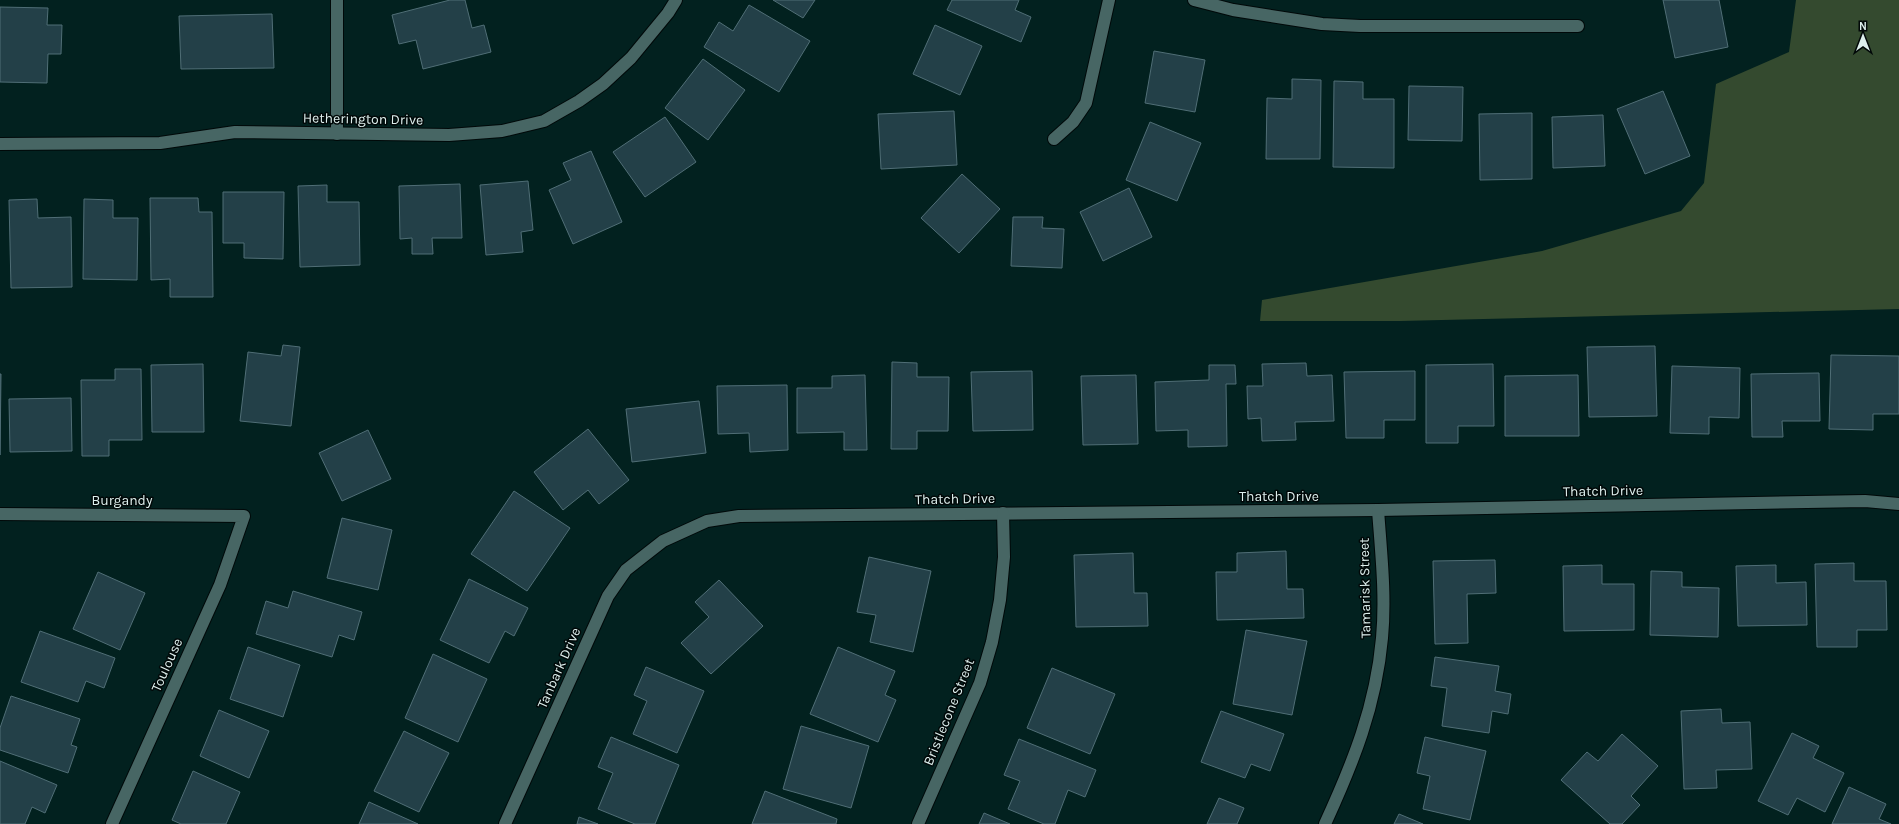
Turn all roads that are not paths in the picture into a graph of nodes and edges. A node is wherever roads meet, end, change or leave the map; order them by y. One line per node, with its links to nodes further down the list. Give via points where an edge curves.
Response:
1 (337, 0): 6 (street)
2 (676, 0): 6 (street, Hetherington Drive, via 631,58 603,84 579,101 544,120 502,131 449,135)
3 (1108, 0): 7 (street, via 1086,103 1073,122)
4 (1194, 0): 5 (street, via 1233,10 1322,24)
5 (1578, 26)
6 (337, 134): 8 (street, Hetherington Drive, via 235,132 160,143)
7 (1054, 139)
8 (0, 144)
9 (1899, 504): 10 (street, Thatch Drive, via 1865,501)
10 (1378, 510): 11 (street, Thatch Drive); 18 (street, Tamarisk Street, via 1383,638 1377,681 1367,723)
11 (1003, 513): 14 (street, Thatch Drive, via 739,516 707,521); 17 (street, Bristlecone Street, via 1004,557 1000,600 992,642 980,683)
12 (0, 514): 13 (street, Burgandy)
13 (244, 516): 15 (street, Toulouse, via 220,585)
14 (663, 541): 16 (street, Tanbark Drive, via 626,570 608,596)
15 (112, 824)
16 (505, 824)
17 (918, 824)
18 (1325, 824)

